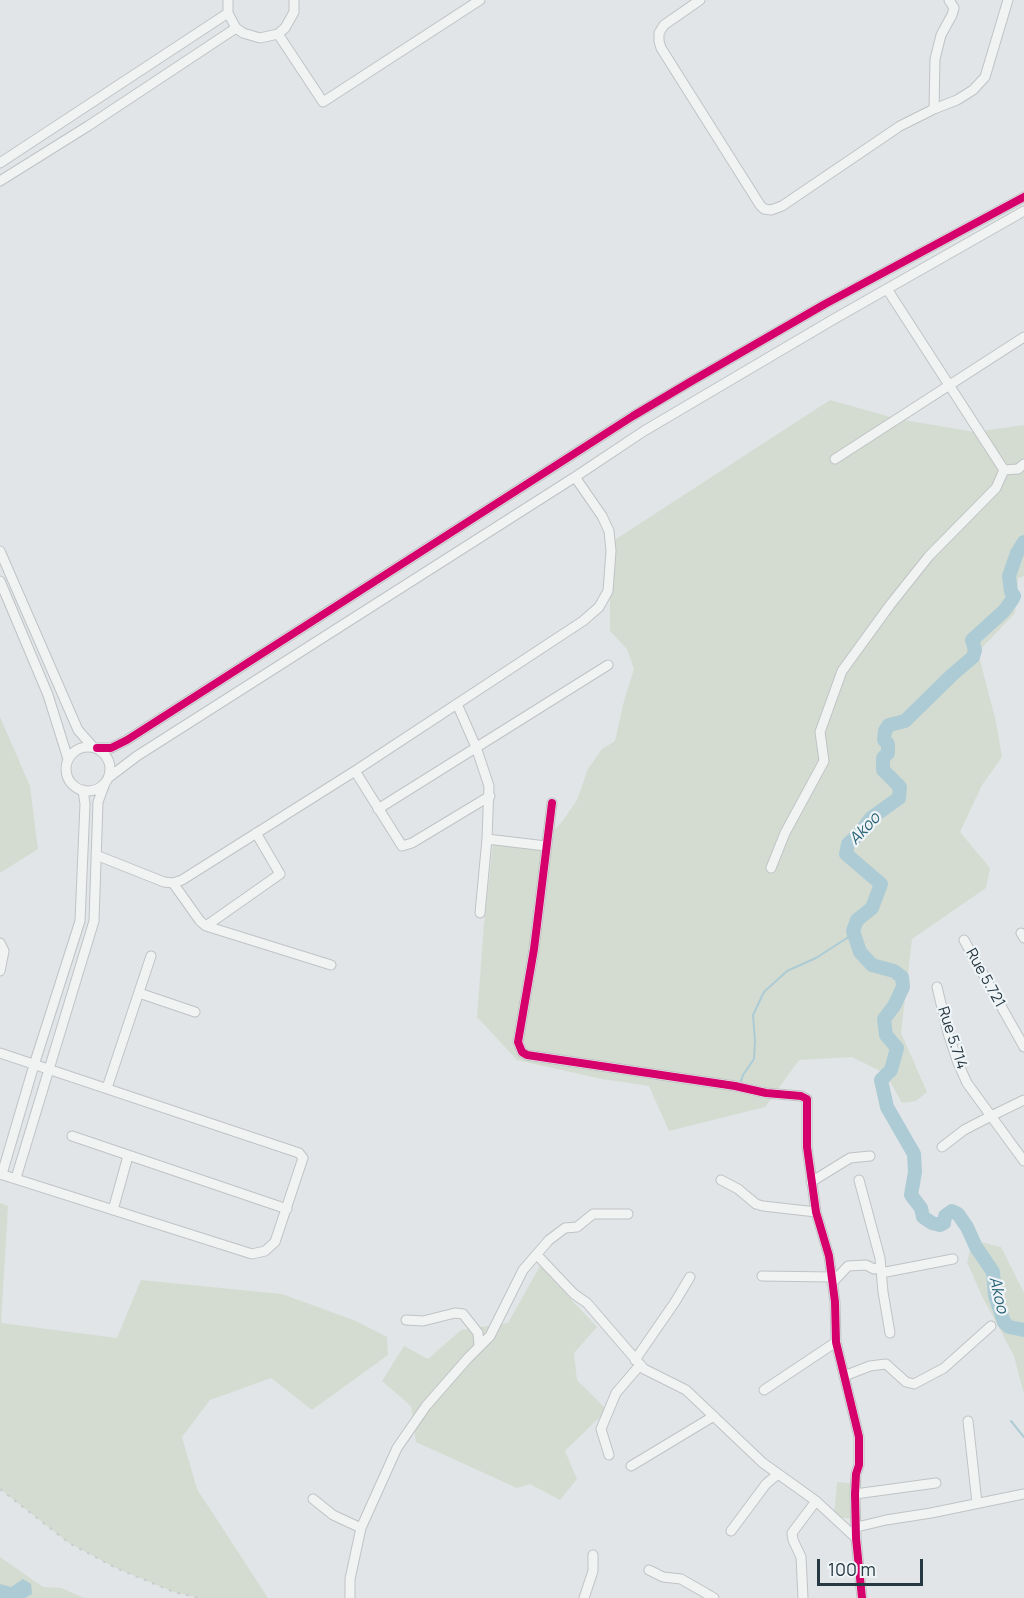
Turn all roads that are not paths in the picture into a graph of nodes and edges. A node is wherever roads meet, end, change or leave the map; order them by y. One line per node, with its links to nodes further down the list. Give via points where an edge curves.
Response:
1 (228, 0): 7 (street)
2 (294, 0): 9 (street, via 290,21)
3 (480, 0): 9 (street, via 323,102)
4 (700, 0): 10 (street, via 664,26 658,41 764,209 782,206 872,144)
5 (949, 0): 10 (street, via 954,8 935,59)
6 (1008, 0): 10 (street, via 985,77 965,95)
7 (228, 13): 8 (street); 11 (street)
8 (236, 28): 9 (street, via 251,37); 12 (street)
9 (278, 34)
10 (934, 108)
11 (0, 163)
12 (0, 181)
13 (1024, 197): 24 (street, via 690,382)
14 (1024, 211): 15 (street)
15 (887, 289): 17 (street); 21 (street, via 644,431)
16 (1024, 337): 17 (street)
17 (948, 385): 18 (street); 20 (street)
18 (835, 459)
19 (1024, 464): 20 (street, via 1018,469)
20 (1004, 470): 41 (street, via 996,488 929,556 842,670 820,732 825,760 785,833)
21 (575, 477): 25 (street); 27 (street, via 609,531 608,591 599,607 583,621)
22 (0, 551): 29 (street, via 78,730)
23 (0, 581): 30 (street, via 48,695)
24 (375, 582): 25 (street); 29 (street, via 127,740 111,748)
25 (385, 598): 32 (street, via 137,756)
26 (608, 665): 28 (street)
27 (457, 704): 28 (street); 31 (street)
28 (476, 747): 34 (street); 36 (street)
29 (95, 748): 30 (street, via 78,749); 32 (street, via 110,764)
30 (68, 759): 33 (street, via 68,778)
31 (355, 771): 36 (street); 37 (street)
32 (107, 780): 33 (street, via 95,790); 40 (street, via 98,802)
33 (83, 790): 44 (street)
34 (490, 796): 36 (street, via 406,846 398,843); 38 (street)
35 (552, 803): 39 (street)
36 (378, 809)
37 (256, 833): 42 (street); 46 (street, via 280,874)
38 (487, 839): 39 (street); 43 (street)
39 (546, 846): 71 (street, via 518,1042 522,1052 801,1096 807,1099)
40 (96, 855): 42 (street); 45 (street)
41 (771, 868)
42 (173, 883): 46 (street)
43 (480, 913)
44 (80, 921): 45 (street); 57 (street)
45 (94, 921): 58 (street)
46 (206, 926): 50 (street)
47 (964, 940): 55 (street, Rue 5.721)
48 (0, 943): 51 (street, via 4,951)
49 (151, 956): 53 (street)
50 (331, 965)
51 (0, 971)
52 (937, 987): 61 (street, Rue 5.714, via 958,1063)
53 (139, 993): 54 (street); 59 (street)
54 (195, 1012)
55 (1024, 1047)
56 (0, 1053): 57 (street)
57 (34, 1065): 58 (street); 67 (street)
58 (48, 1069): 59 (street); 68 (street)
59 (107, 1089): 72 (street, via 302,1154)
60 (1024, 1100): 61 (street)
61 (991, 1116): 63 (street); 66 (street, Rue 5.714)
62 (72, 1136): 64 (street)
63 (942, 1147)
64 (128, 1156): 72 (street); 73 (street)
65 (870, 1156): 71 (street, via 850,1158)
66 (1023, 1159)
67 (1, 1174): 68 (street)
68 (16, 1178): 73 (street)
69 (722, 1180): 74 (street, via 763,1206)
70 (859, 1180): 78 (street)
71 (811, 1182): 74 (street)
72 (287, 1209): 73 (street, via 275,1242 265,1251 252,1254)
73 (113, 1210)
74 (816, 1212): 81 (street)
75 (628, 1214): 76 (street, via 592,1214 577,1227 563,1229)
76 (537, 1255): 86 (street, via 520,1275 490,1336); 87 (street, via 587,1304)
77 (953, 1259): 78 (street)
78 (881, 1270): 81 (street, via 866,1265 848,1266); 84 (street)
79 (762, 1275): 81 (street)
80 (690, 1277): 87 (street)
81 (832, 1280): 85 (street)
82 (405, 1320): 86 (street, via 463,1314 478,1333)
83 (991, 1326): 88 (street, via 944,1368 914,1384 906,1382 886,1364)
84 (890, 1333)
85 (836, 1342): 88 (street); 89 (street)
86 (479, 1346): 102 (street, via 426,1406 397,1448)
87 (638, 1363): 90 (street, via 686,1390); 92 (street, via 616,1393 601,1429)
88 (844, 1376): 96 (street, via 859,1437)
89 (764, 1390)
90 (714, 1416): 93 (street); 94 (street)
91 (968, 1421): 100 (street)
92 (609, 1455)
93 (631, 1466)
94 (778, 1474): 99 (street); 103 (street)
95 (936, 1483): 96 (street)
96 (855, 1494): 101 (street)
97 (1024, 1494): 100 (street)
98 (313, 1499): 102 (street, via 333,1515)
99 (816, 1501): 104 (street); 110 (street, via 792,1533 801,1557)
100 (977, 1503): 101 (street)
101 (856, 1527): 104 (street)
102 (361, 1528): 107 (street)
103 (731, 1531)
104 (856, 1538): 111 (street)
105 (593, 1555): 108 (street, via 593,1571)
106 (649, 1570): 109 (street, via 681,1579)
107 (350, 1598)
108 (584, 1598)
109 (714, 1598)
110 (803, 1598)
111 (862, 1598)

